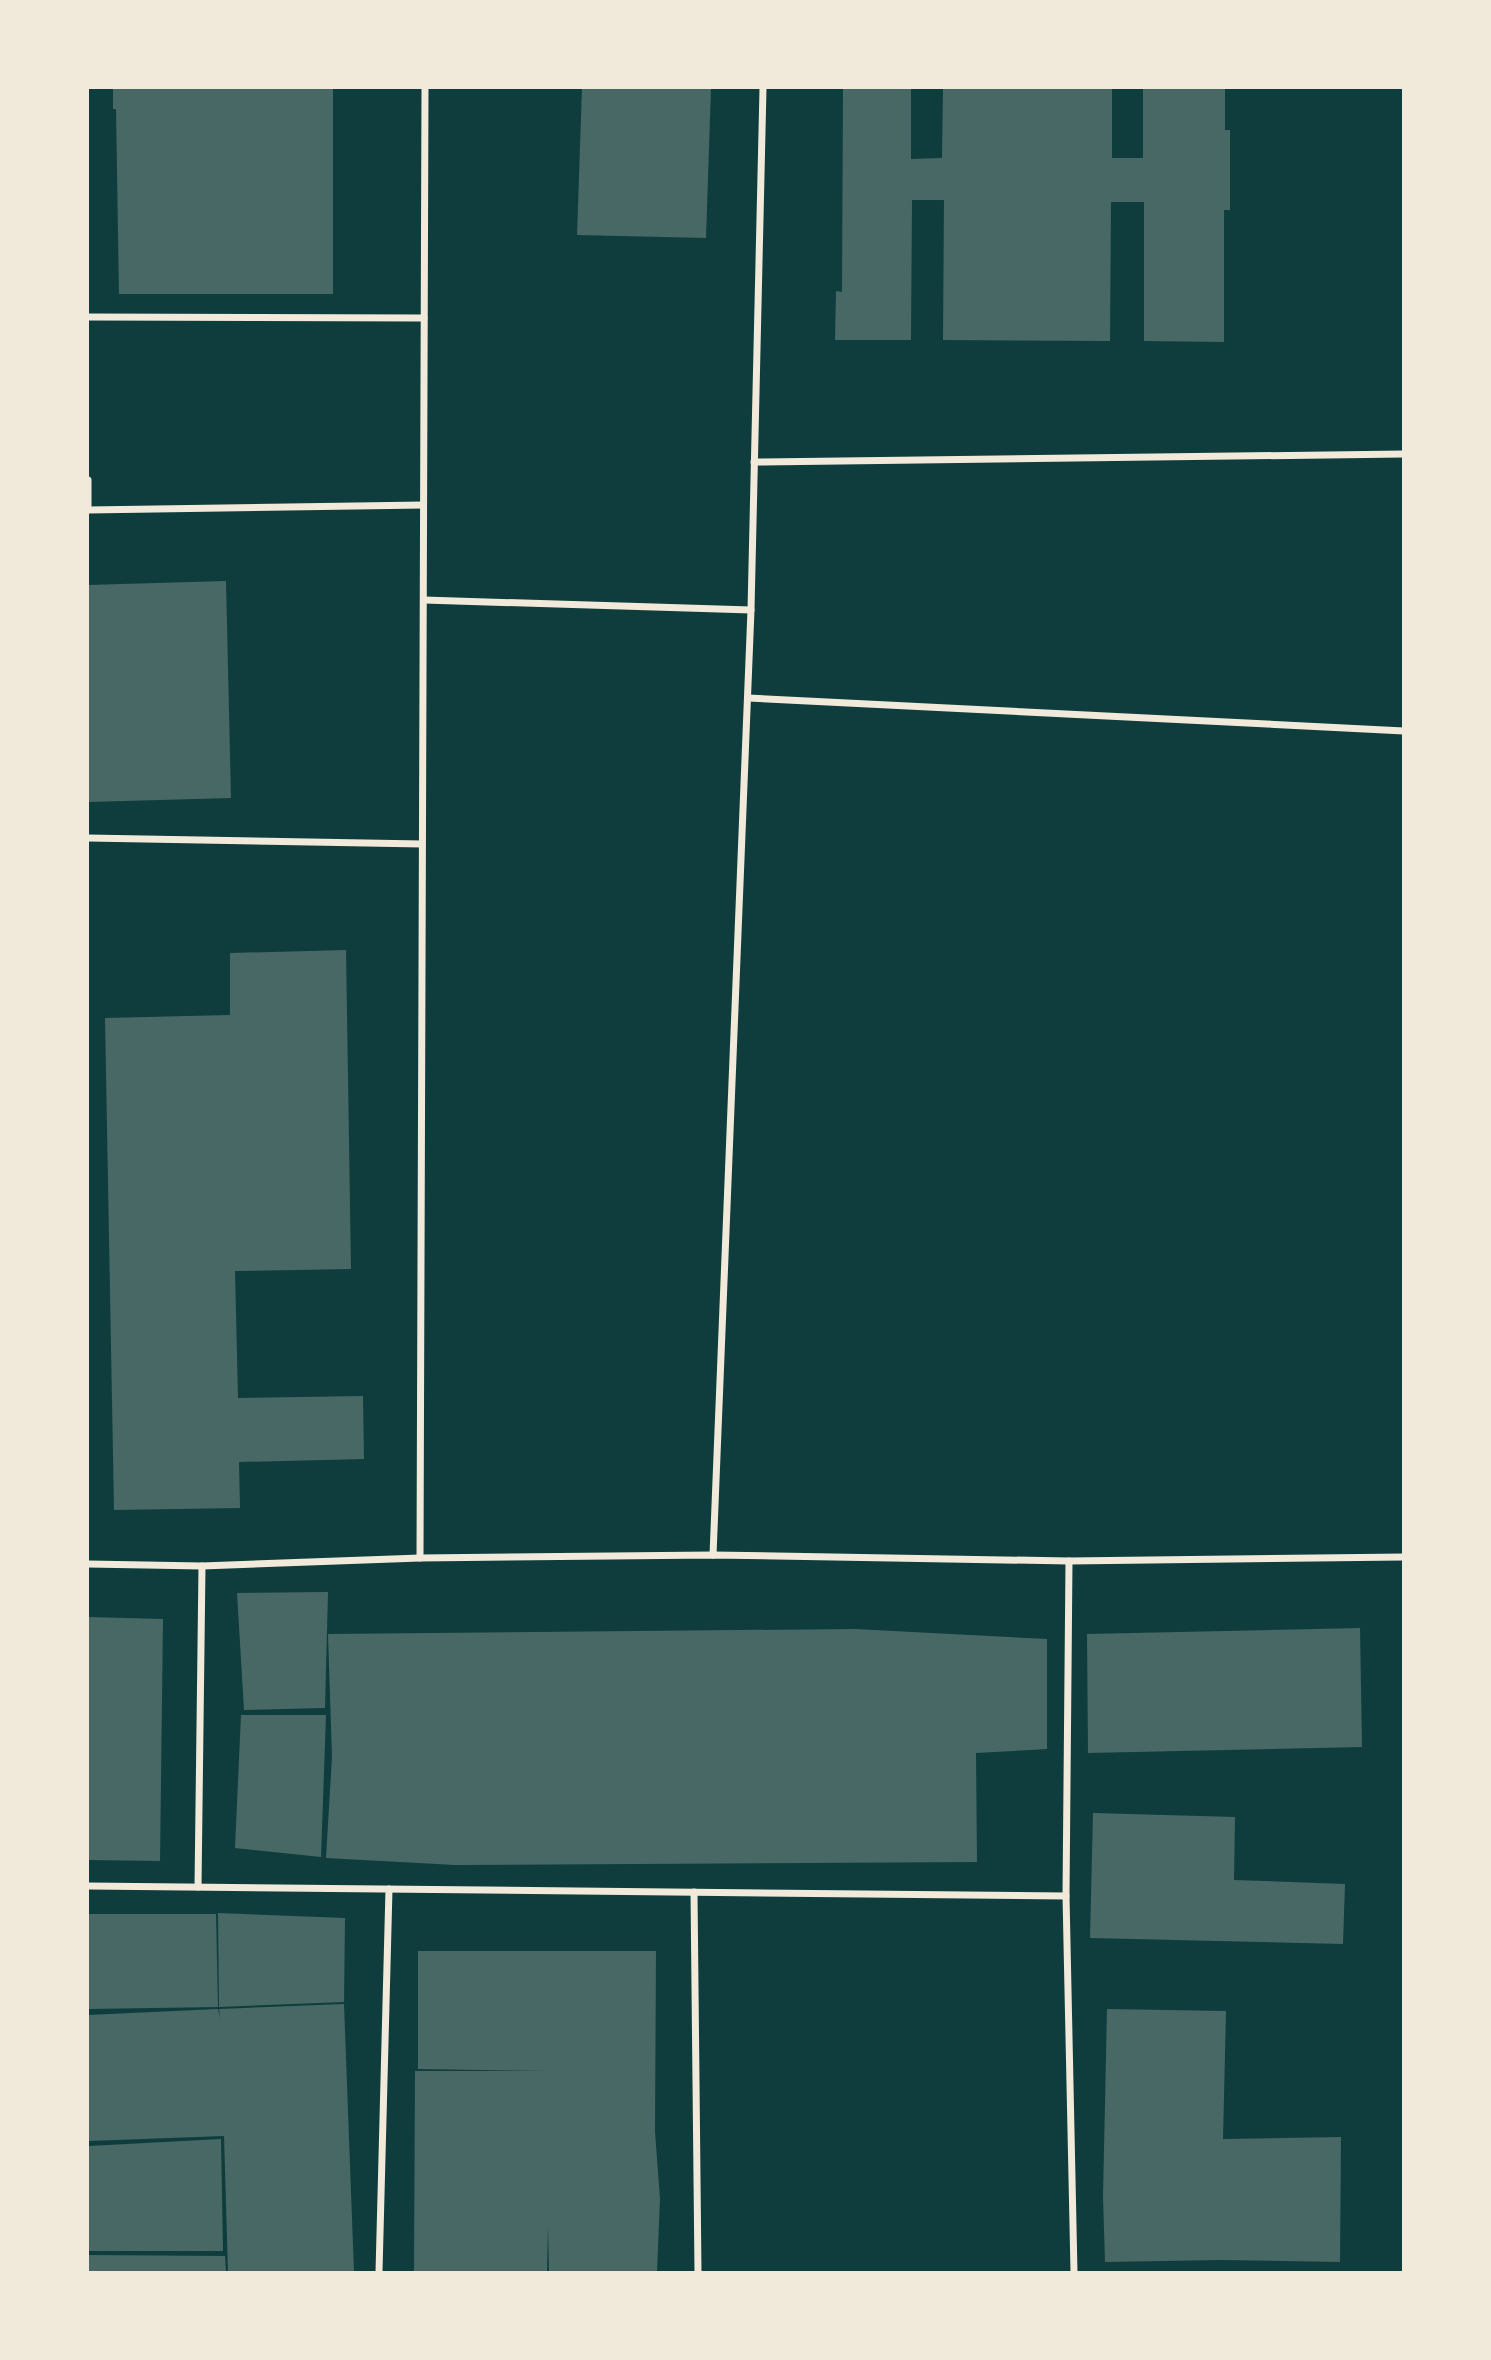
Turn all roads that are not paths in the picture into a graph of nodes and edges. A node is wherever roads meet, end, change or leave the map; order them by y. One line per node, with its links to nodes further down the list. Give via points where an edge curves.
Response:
1 (425, 88): 4 (street)
2 (763, 88): 6 (street)
3 (88, 317): 4 (street)
4 (424, 318): 8 (street)
5 (1404, 454): 6 (street)
6 (754, 462): 11 (street)
7 (88, 480): 9 (street)
8 (423, 505): 9 (street); 10 (street)
9 (88, 510)
10 (424, 600): 11 (street); 15 (street)
11 (751, 610): 12 (street)
12 (748, 698): 13 (street); 16 (street)
13 (1404, 731)
14 (88, 838): 15 (street)
15 (422, 844): 18 (street)
16 (713, 1555): 18 (street); 19 (street)
17 (1404, 1557): 19 (street)
18 (420, 1558): 21 (street)
19 (1069, 1561): 26 (street)
20 (88, 1564): 21 (street)
21 (202, 1566): 23 (street)
22 (88, 1886): 23 (street)
23 (198, 1887): 24 (street)
24 (389, 1889): 25 (street); 27 (street)
25 (694, 1892): 26 (street); 28 (street)
26 (1066, 1896): 29 (street)
27 (379, 2273)
28 (698, 2273)
29 (1074, 2273)

